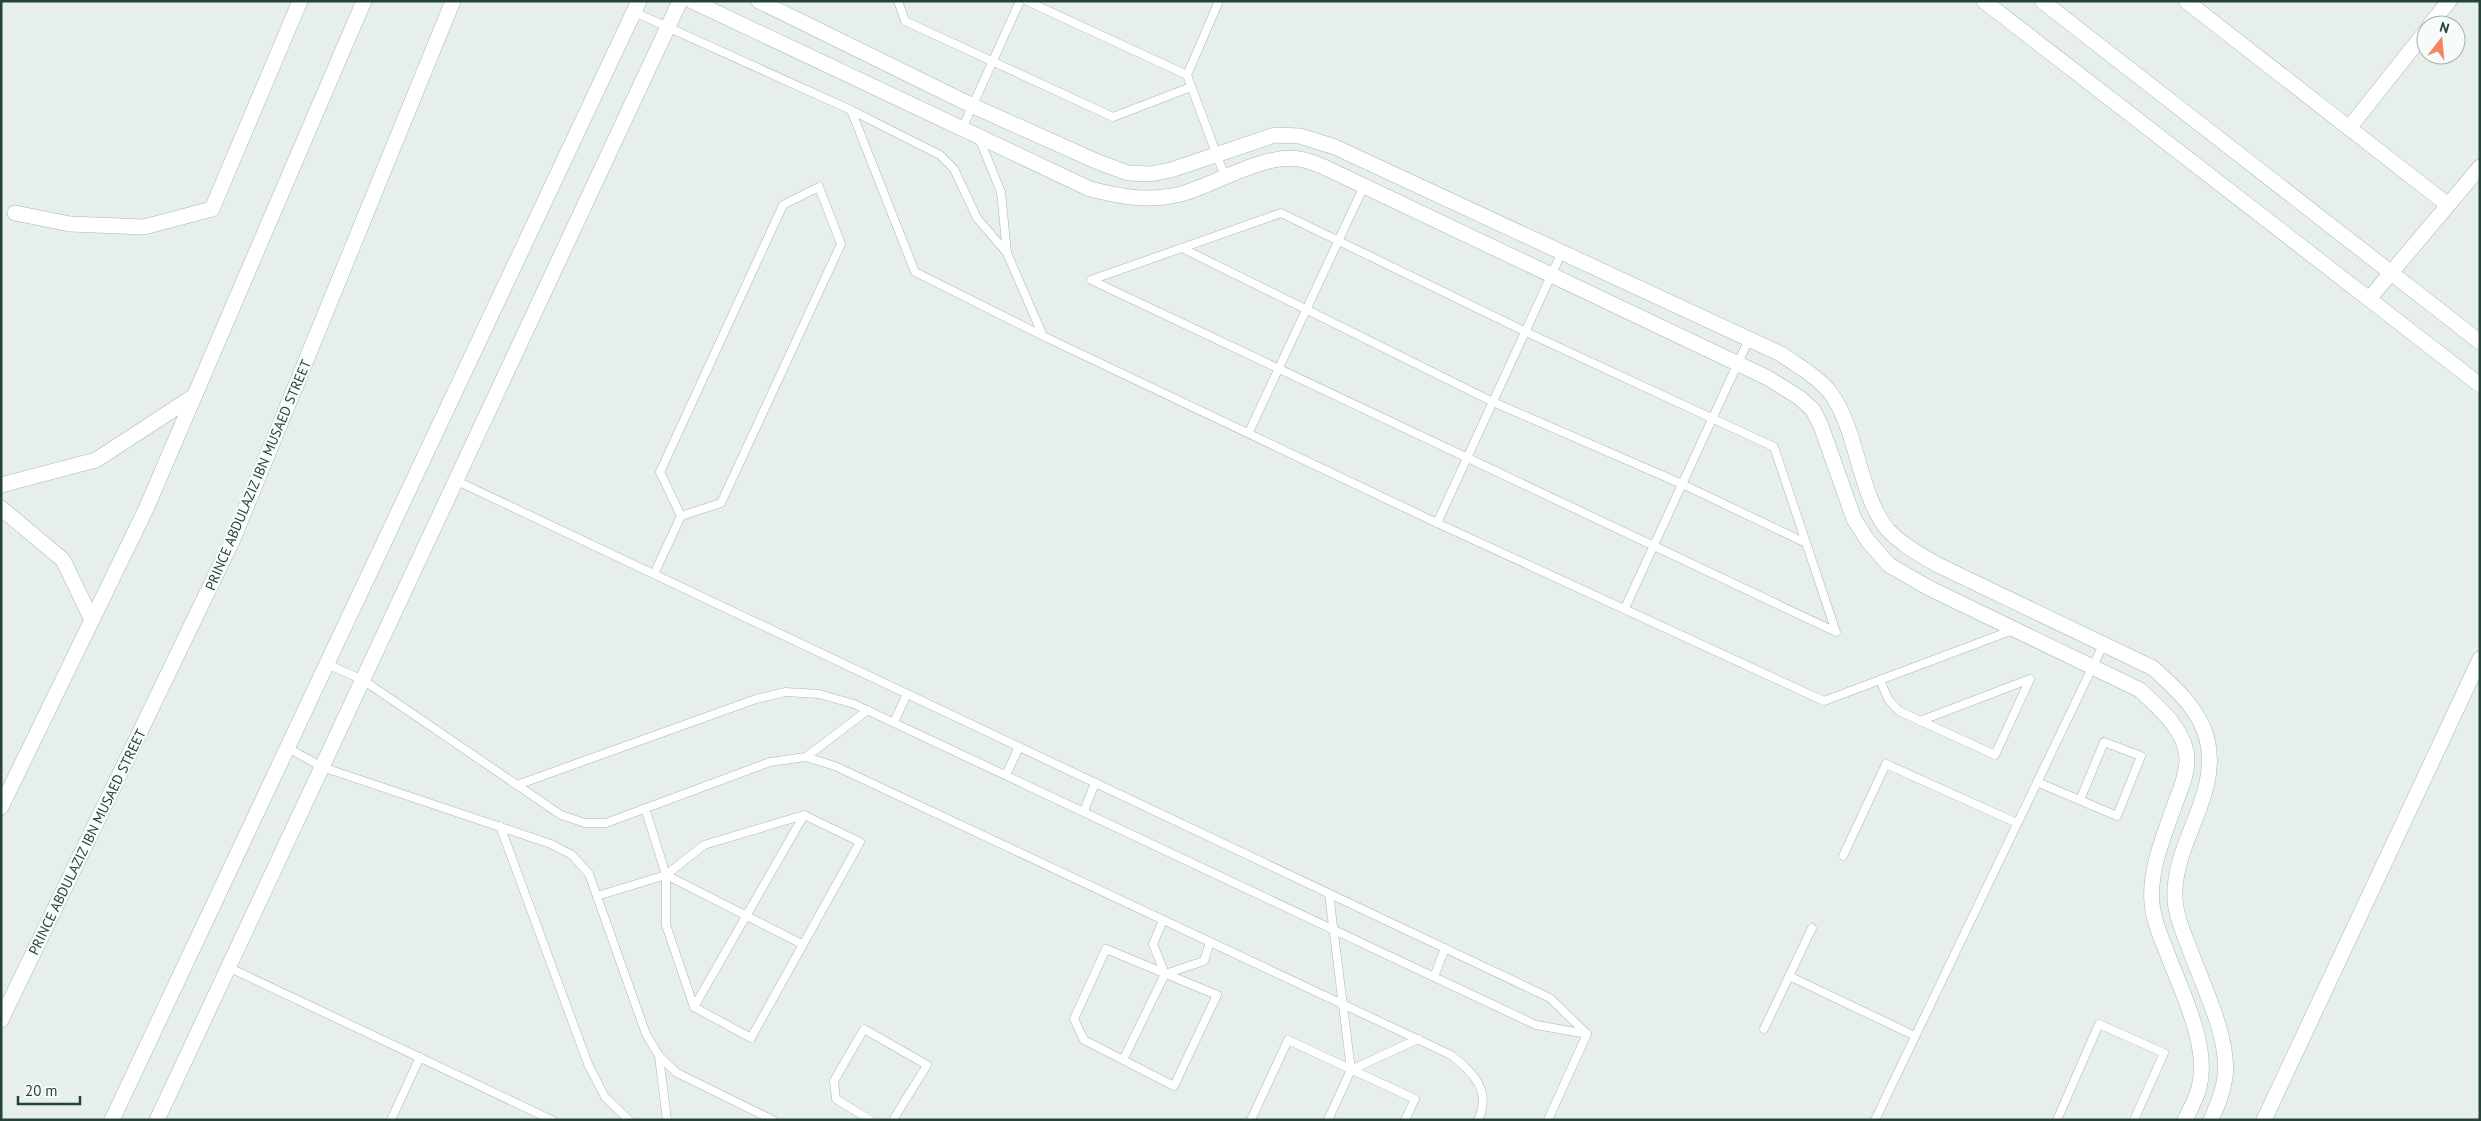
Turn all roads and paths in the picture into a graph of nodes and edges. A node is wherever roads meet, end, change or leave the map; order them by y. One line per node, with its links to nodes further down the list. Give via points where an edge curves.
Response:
1 (300, 1): 32 (street, via 212,209 144,227 70,224)
2 (364, 1): 48 (street)
3 (453, 1): 107 (street, PRINCE ABDULAZIZ IBN MUSAED STREET, via 233,539)
4 (680, 1): 17 (street)
5 (692, 1): 25 (street)
6 (759, 1): 22 (street)
7 (898, 1): 19 (lane, via 905,21)
8 (1020, 1): 19 (lane)
9 (1028, 1): 20 (lane)
10 (1219, 1): 20 (lane)
11 (1984, 1): 39 (street)
12 (2042, 1): 37 (street)
13 (2186, 1): 24 (street)
14 (2449, 1): 16 (street)
15 (636, 7): 17 (lane); 67 (street)
16 (2438, 15)
17 (667, 27): 23 (lane); 53 (street)
18 (2416, 44): 24 (street)
19 (993, 62): 21 (lane, via 1113,118); 22 (lane)
20 (1187, 75): 21 (lane)
21 (1191, 87): 27 (lane)
22 (973, 106): 25 (lane); 27 (street, via 1128,173 1150,174 1171,170)
23 (851, 110): 36 (lane, via 940,155 954,169 977,218); 42 (lane, via 915,272)
24 (2349, 128): 31 (street)
25 (962, 130): 26 (street)
26 (980, 138): 29 (street, via 1090,189 1126,198 1181,194); 36 (lane, via 1001,192)
27 (1216, 155): 29 (lane); 35 (street, via 1275,135 1300,136 1335,147)
28 (2480, 167): 31 (street)
29 (1224, 177): 30 (street, via 1278,160 1298,159)
30 (1364, 186): 33 (lane); 38 (street)
31 (2448, 205): 37 (street)
32 (15, 213)
33 (1339, 241): 34 (lane, via 1281,213); 40 (lane); 41 (lane)
34 (1182, 248): 40 (lane); 46 (lane, via 1091,280)
35 (1562, 252): 38 (lane); 43 (street)
36 (1007, 253): 42 (lane)
37 (2391, 273): 39 (street); 44 (street)
38 (1552, 276): 41 (lane); 45 (street)
39 (2369, 299): 47 (street)
40 (1306, 310): 46 (lane); 49 (lane)
41 (1526, 332): 49 (lane); 50 (lane)
42 (1043, 336): 51 (lane)
43 (1749, 339): 45 (lane); 65 (street, via 1781,354 1831,394 1842,413 1877,512 1888,530 1908,548)
44 (2480, 342)
45 (1737, 364): 50 (lane); 64 (street, via 1800,398 1813,410 1854,519 1889,565 1928,588)
46 (1279, 368): 51 (lane); 52 (lane)
47 (2480, 385)
48 (194, 396): 55 (street, via 96,460); 63 (street, via 146,509)
49 (1493, 402): 52 (lane); 54 (lane)
50 (1712, 418): 54 (lane); 59 (lane, via 1774,447)
51 (1249, 432): 58 (lane)
52 (1467, 457): 58 (lane); 60 (lane)
53 (457, 481): 61 (lane); 69 (street)
54 (1682, 484): 59 (lane); 60 (lane)
55 (1, 485)
56 (1, 508): 63 (street, via 63,560)
57 (681, 516): 57 (lane, via 721,503 841,244 820,187 784,205 660,472); 61 (lane)
58 (1437, 523): 62 (lane)
59 (1806, 542): 60 (lane, via 1836,632)
60 (1654, 546): 62 (lane)
61 (654, 574): 71 (lane)
62 (1625, 608): 70 (lane, via 1824,702)
63 (92, 620): 84 (street)
64 (2015, 629): 68 (street); 70 (lane)
65 (2104, 643): 68 (lane); 134 (street, via 2153,668 2176,689 2197,715 2207,738 2210,762 2204,796 2174,880 2182,928 2222,1044 2226,1075)
66 (2480, 659): 135 (street)
67 (327, 664): 69 (lane); 76 (street)
68 (2093, 666): 80 (lane); 133 (street, via 2140,690 2176,728 2184,745 2187,760 2182,787 2152,877 2152,904 2200,1047 2202,1072 2199,1090)
69 (363, 680): 78 (street); 82 (lane)
70 (1880, 680): 73 (lane, via 1888,699 1899,711)
71 (907, 694): 74 (lane); 75 (lane)
72 (868, 710): 74 (lane); 77 (lane); 82 (lane, via 819,694 785,692 756,699)
73 (1920, 721): 73 (lane, via 1995,755 2030,679 1994,693)
74 (894, 722): 79 (lane)
75 (1019, 747): 79 (lane); 81 (lane)
76 (288, 748): 78 (lane); 116 (street)
77 (806, 757): 85 (lane, via 770,762); 95 (lane, via 834,766)
78 (322, 767): 89 (lane); 101 (street)
79 (1006, 775): 86 (lane)
80 (2037, 782): 83 (lane); 88 (lane)
81 (1095, 783): 86 (lane); 92 (lane)
82 (517, 785): 85 (lane, via 561,815 585,823 606,822)
83 (2080, 800): 83 (lane, via 2117,816 2141,756 2104,742)
84 (1, 806)
85 (645, 808): 91 (lane)
86 (1084, 812): 97 (lane)
87 (804, 815): 91 (lane, via 704,845); 94 (lane); 99 (lane, via 860,842)
88 (2017, 823): 90 (lane, via 1886,764); 110 (lane)
89 (500, 826): 93 (lane, via 572,855 589,874); 120 (lane, via 588,1064 605,1097)
90 (1843, 856)
91 (666, 876): 93 (lane); 94 (lane); 106 (lane, via 666,925)
92 (1329, 894): 97 (lane); 100 (lane)
93 (597, 896): 112 (lane, via 646,1034)
94 (746, 916): 99 (lane); 106 (lane)
95 (1163, 920): 98 (lane); 102 (lane, via 1152,944)
96 (1812, 928): 103 (lane)
97 (1334, 930): 104 (lane); 105 (lane)
98 (1210, 942): 102 (lane, via 1204,961); 105 (lane)
99 (802, 944): 106 (lane, via 751,1038)
100 (1445, 948): 104 (lane); 109 (lane, via 1550,998)
101 (230, 968): 113 (lane); 117 (street)
102 (1165, 974): 114 (lane); 114 (lane, via 1106,949 1074,1019 1084,1040); 114 (lane, via 1217,995 1174,1086)
103 (1789, 976): 108 (lane); 110 (lane)
104 (1434, 977): 109 (lane, via 1536,1025)
105 (1344, 1005): 111 (lane); 115 (lane)
106 (694, 1007)
107 (1, 1020)
108 (1764, 1028)
109 (1587, 1034): 129 (lane)
110 (1915, 1036): 130 (lane)
111 (1418, 1039): 115 (lane); 128 (lane, via 1451,1055 1477,1078 1484,1096)
112 (659, 1056): 121 (lane); 122 (lane, via 676,1073)
113 (420, 1058): 118 (lane); 119 (lane)
114 (1123, 1060)
115 (1352, 1070): 125 (lane, via 1288,1040); 126 (lane); 127 (lane, via 1415,1099)
116 (112, 1120)
117 (157, 1120)
118 (391, 1120)
119 (552, 1120)
120 (629, 1120)
121 (667, 1120)
122 (774, 1120)
123 (870, 1120): 124 (lane, via 836,1099 834,1081 864,1030 927,1065)
124 (894, 1120)
125 (1251, 1120)
126 (1328, 1120)
127 (1405, 1120)
128 (1478, 1120)
129 (1548, 1120)
130 (1874, 1120)
131 (2057, 1120): 132 (lane, via 2099,1024 2164,1053)
132 (2134, 1120)
133 (2185, 1120)
134 (2211, 1120)
135 (2264, 1120)

